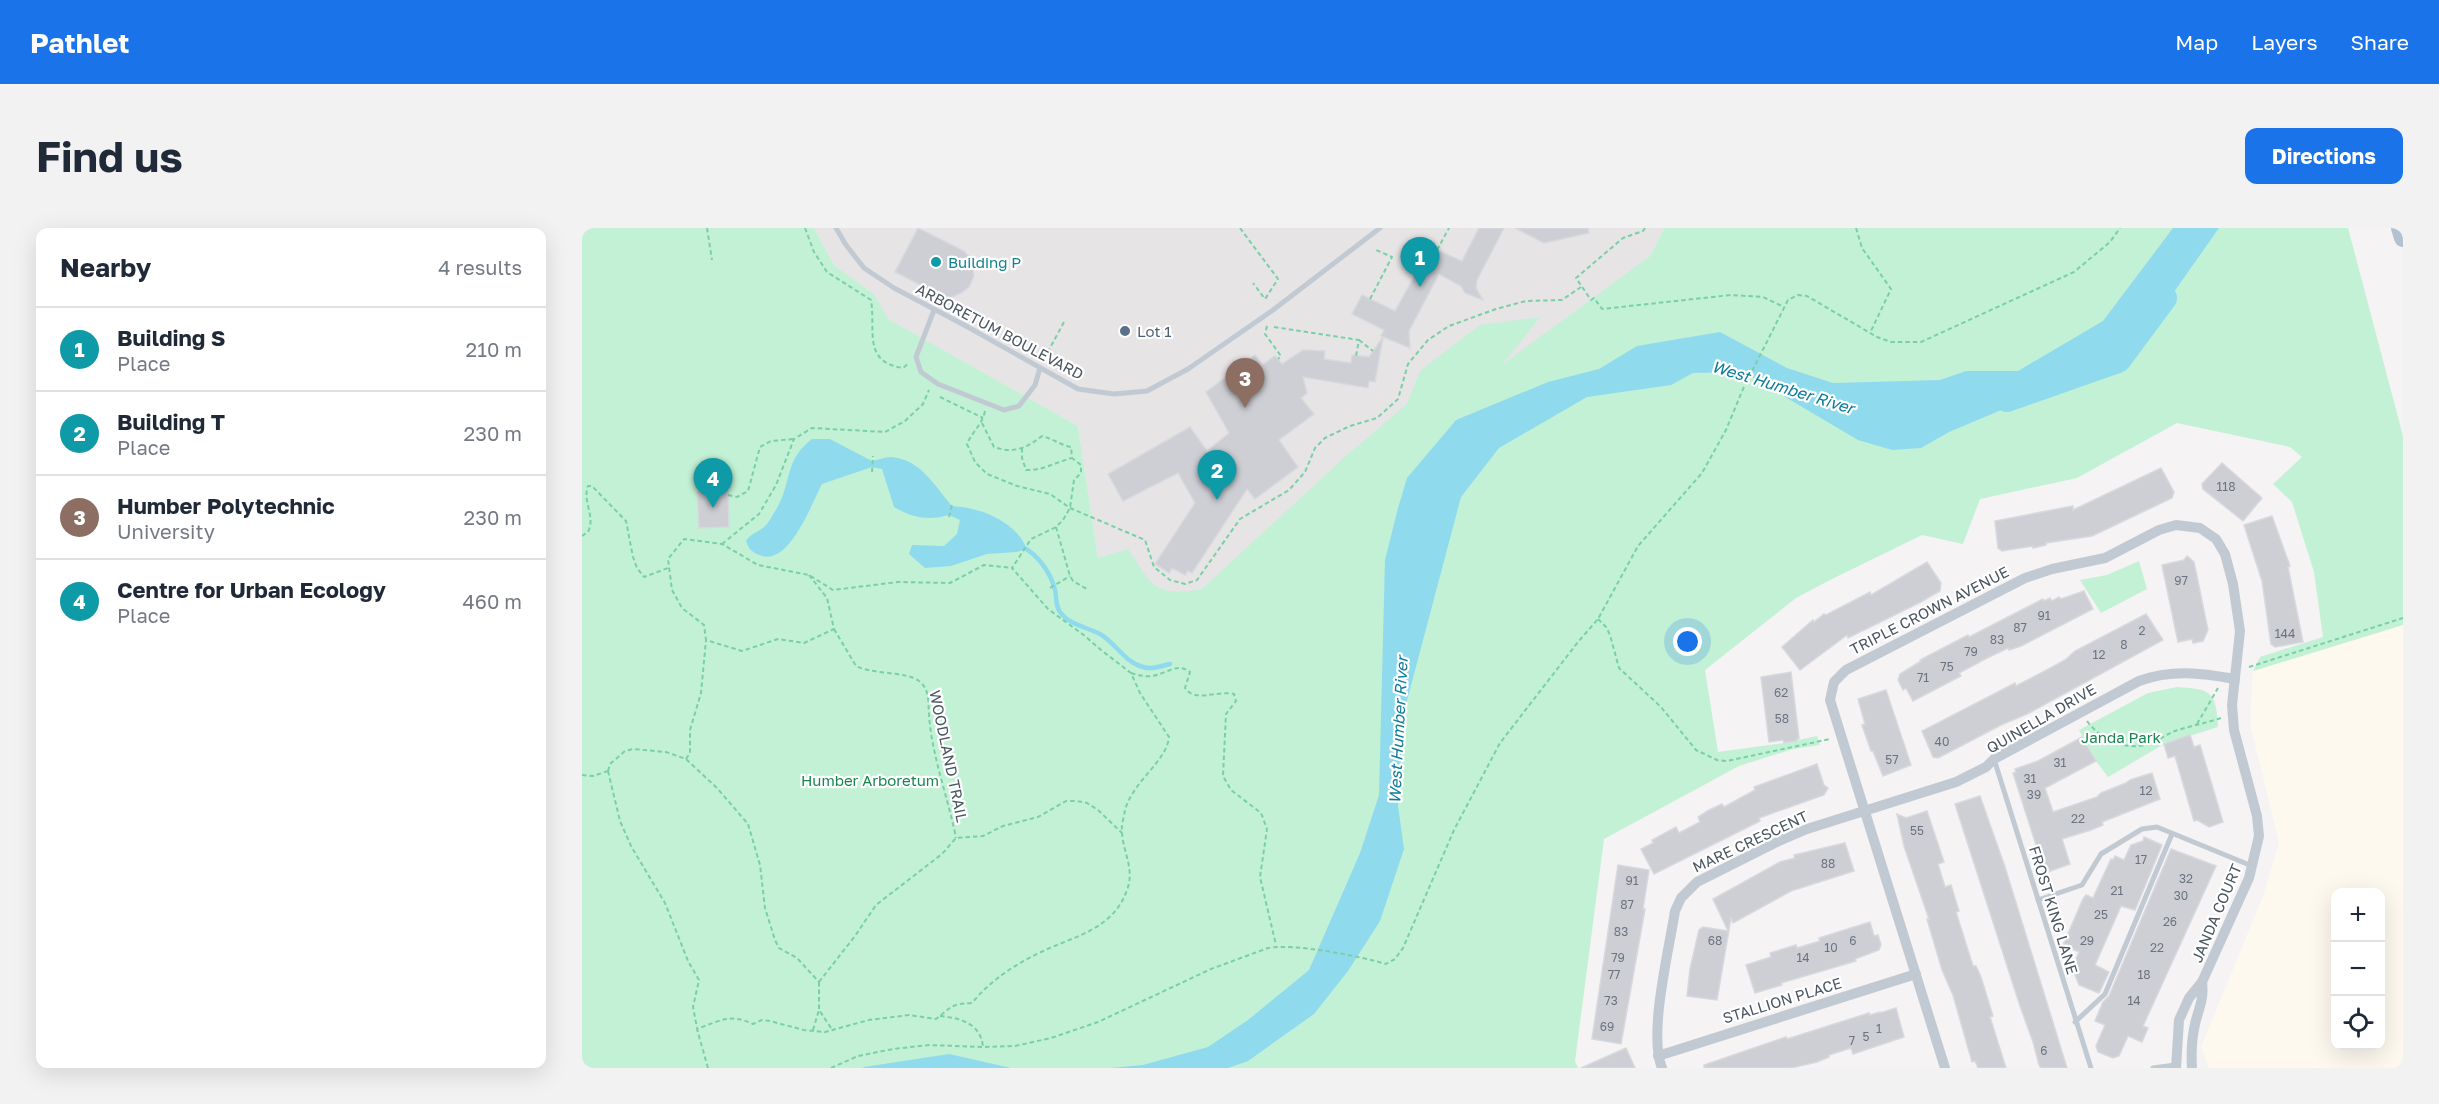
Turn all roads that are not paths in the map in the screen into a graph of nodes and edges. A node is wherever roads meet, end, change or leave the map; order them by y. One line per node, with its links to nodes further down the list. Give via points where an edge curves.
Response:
1 (837, 228): 5 (lane, ARBORETUM BOULEVARD, via 864,268)
2 (1380, 228): 6 (lane, ARBORETUM BOULEVARD, via 1273,310 1188,369 1147,391 1114,394 1078,389)
3 (2400, 228): 4 (main road)
4 (2403, 238)
5 (934, 310): 6 (lane, ARBORETUM BOULEVARD); 6 (lane, via 916,357 921,372 938,384 1004,410 1019,406 1035,385)
6 (1040, 368)
7 (2236, 673): 8 (street, QUINELLA DRIVE, via 2160,674 2139,681); 9 (street, TRIPLE CROWN AVENUE, via 2240,631 2233,584 2225,554 2216,539 2200,528 2169,526 2105,558 2025,578 1846,670 1834,682 1830,700); 11 (street, JANDA COURT, via 2234,730 2259,836)
8 (1994, 759): 9 (street, QUINELLA DRIVE, via 1956,782); 12 (lane, FROST KING LANE)
9 (1865, 810): 13 (street, TRIPLE CROWN AVENUE); 16 (street, MARE CRESCENT, via 1796,833 1689,888 1675,911 1656,1034)
10 (2172, 834): 11 (lane); 12 (lane, via 2157,827 2142,829 2101,854 2082,885); 15 (lane, via 2105,994)
11 (2252, 866): 14 (street, JANDA COURT)
12 (2038, 900): 15 (lane, FROST KING LANE)
13 (1916, 974): 16 (street, STALLION PLACE); 19 (street, TRIPLE CROWN AVENUE)
14 (2202, 982): 17 (street, JANDA COURT, via 2188,998 2179,1020); 22 (street, JANDA COURT, via 2204,999 2192,1041)
15 (2075, 1022): 20 (lane, FROST KING LANE)
16 (1658, 1056): 18 (street, MARE CRESCENT)
17 (2175, 1066): 21 (lane)
18 (1662, 1068)
19 (1945, 1068)
20 (2091, 1068)
21 (2153, 1068)
22 (2192, 1068)

